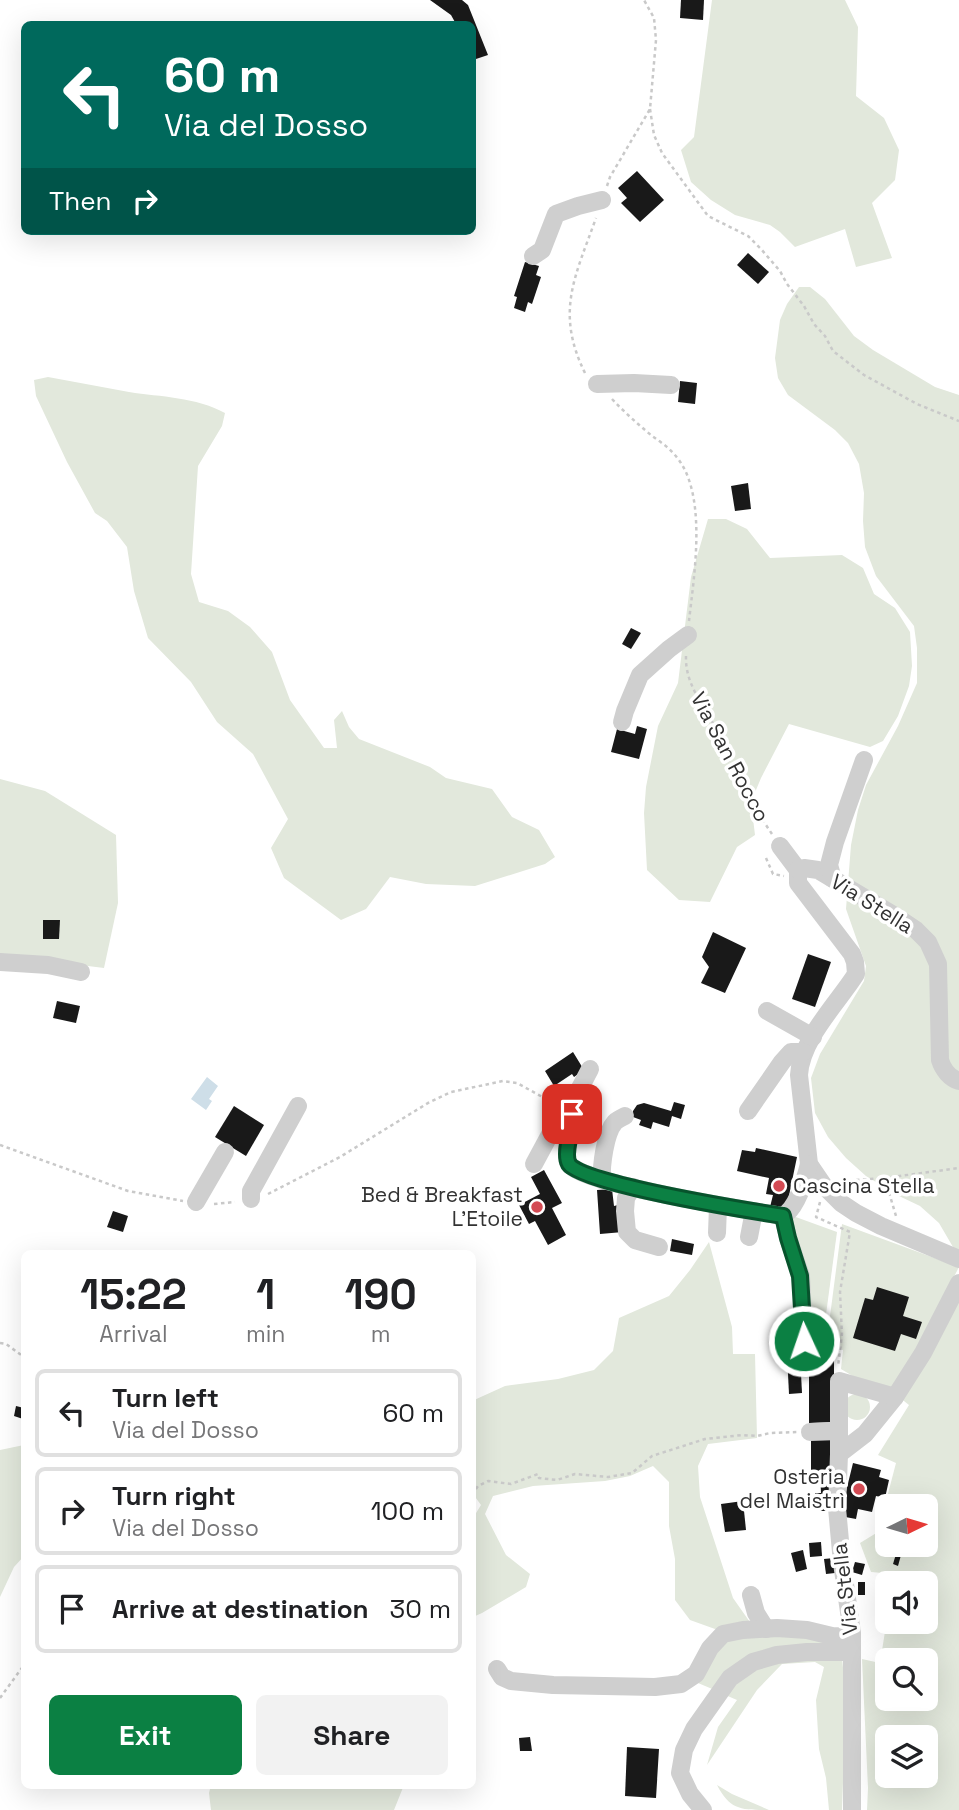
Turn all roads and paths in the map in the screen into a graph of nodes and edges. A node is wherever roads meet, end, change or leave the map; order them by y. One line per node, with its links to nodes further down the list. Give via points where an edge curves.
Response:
1 (644, 0): 2 (path, Via San Rocco, via 654,19 656,40)
2 (650, 108): 3 (path, Via San Rocco, via 610,177); 7 (path, via 662,153 708,216 748,236 761,249 833,351 864,375)
3 (602, 200): 4 (street, via 556,214 542,250); 5 (path, Via San Rocco, via 571,289 569,309 577,357 585,374)
4 (533, 257)
5 (597, 384): 6 (street); 8 (path, Via San Rocco, via 685,468 697,533)
6 (671, 384)
7 (959, 421)
8 (688, 632): 9 (street, via 640,675); 11 (path, Via San Rocco, via 686,667 694,691)
9 (622, 722)
10 (864, 760): 14 (street, via 835,842 829,865)
11 (773, 852): 12 (street, Via San Rocco); 13 (path)
12 (798, 870): 14 (street, Via Stella, via 818,870); 18 (street, Via Stella, via 798,883 842,938 856,968)
13 (773, 874)
14 (833, 878): 20 (street, Via Stella, via 928,942 938,964 940,1060)
15 (0, 962): 16 (street)
16 (81, 972)
17 (767, 1011): 18 (street)
18 (808, 1045): 22 (street, via 791,1052); 28 (street, Via Stella, via 799,1075)
19 (590, 1069): 24 (street)
20 (959, 1081)
21 (298, 1106): 34 (street, via 251,1191)
22 (748, 1111)
23 (625, 1116): 31 (street, via 615,1122 607,1139)
24 (573, 1119): 27 (street, via 555,1125); 31 (street, via 569,1164); 34 (path, via 517,1083 503,1081 451,1091 340,1157)
25 (0, 1145): 35 (path, via 128,1191)
26 (225, 1152): 35 (street)
27 (534, 1164)
28 (809, 1164): 32 (street, Via Stella); 38 (street, via 802,1188)
29 (959, 1168): 30 (path)
30 (885, 1178): 32 (path); 40 (path)
31 (602, 1180): 33 (street)
32 (824, 1186): 40 (street, Via Stella, via 856,1213); 48 (path, via 816,1217 850,1232 840,1293)
33 (632, 1187): 36 (street); 42 (street, via 626,1198 627,1232 635,1240)
34 (251, 1199): 35 (path)
35 (196, 1202)
36 (718, 1206): 37 (street); 39 (street)
37 (754, 1211): 38 (street); 41 (street)
38 (783, 1216): 45 (street, via 800,1276)
39 (717, 1233)
40 (903, 1236): 43 (street, Via Stella)
41 (749, 1237)
42 (659, 1247)
43 (959, 1259)
44 (954, 1283): 49 (street, via 923,1353)
45 (804, 1341)
46 (0, 1343): 47 (path)
47 (21, 1355)
48 (838, 1371)
49 (895, 1397): 50 (street, Via Stella, via 839,1381); 52 (street, via 865,1434)
50 (839, 1431): 51 (street); 52 (street, Via Stella)
51 (805, 1432): 53 (path, via 705,1439 652,1456 629,1474 575,1474 557,1480 539,1478 538,1474 511,1484 488,1481)
52 (839, 1454): 56 (street, Via Stella, via 837,1508)
53 (476, 1489)
54 (751, 1595): 55 (street)
55 (766, 1629): 56 (street, via 807,1630); 58 (street, via 723,1634 696,1674 681,1684 552,1685 511,1681 502,1678)
56 (852, 1645): 60 (street, via 778,1655 753,1662 730,1678 684,1750 680,1773); 61 (street, Via Stella)
57 (21, 1669): 59 (path)
58 (497, 1669)
59 (0, 1698)
60 (703, 1810)
61 (852, 1810)

